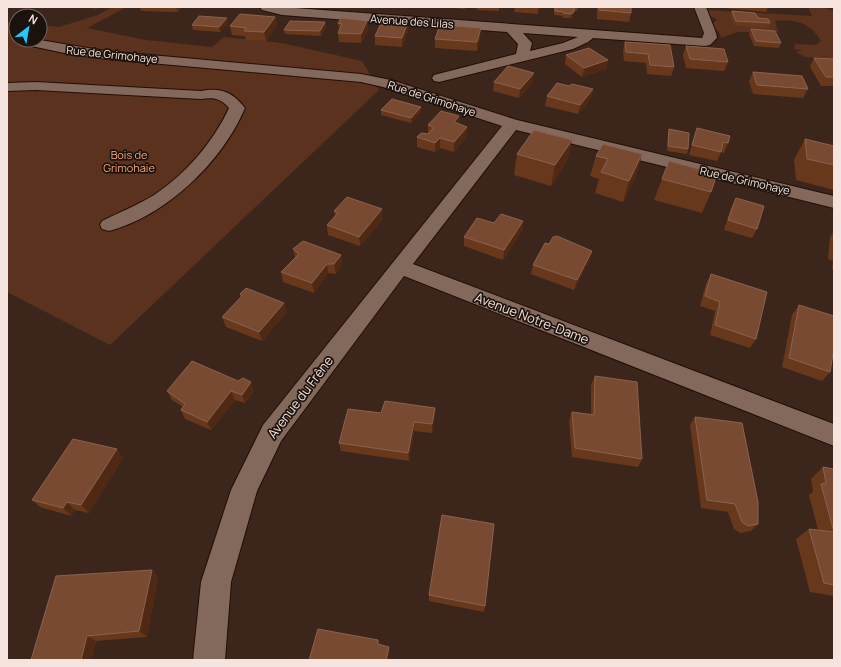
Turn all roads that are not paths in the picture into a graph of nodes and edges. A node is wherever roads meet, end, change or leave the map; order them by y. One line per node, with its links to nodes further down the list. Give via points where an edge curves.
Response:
1 (266, 7): 3 (street, Avenue des Lilas, via 293,12)
2 (700, 7): 4 (street, Avenue des Lilas, via 710,33 710,38 705,42)
3 (511, 28): 4 (street, Avenue des Lilas); 6 (street, via 525,43)
4 (589, 34): 6 (street, via 575,44)
5 (48, 45): 8 (street, Rue de Grimohaye, via 106,55 336,75)
6 (522, 57): 7 (street)
7 (439, 78): 8 (street); 10 (street)
8 (386, 83): 10 (street, Rue de Grimohaye)
9 (7, 87): 13 (street, via 223,94 232,100 237,108 233,120 186,177 163,197)
10 (430, 97): 11 (street, Rue de Grimohaye)
11 (512, 124): 12 (street, Rue de Grimohaye); 14 (street)
12 (834, 202)
13 (109, 225)
14 (400, 267): 15 (street, Avenue Notre-Dame); 16 (street, Avenue du Frêne, via 272,432 244,490 216,582)
15 (834, 435)
16 (210, 660)

